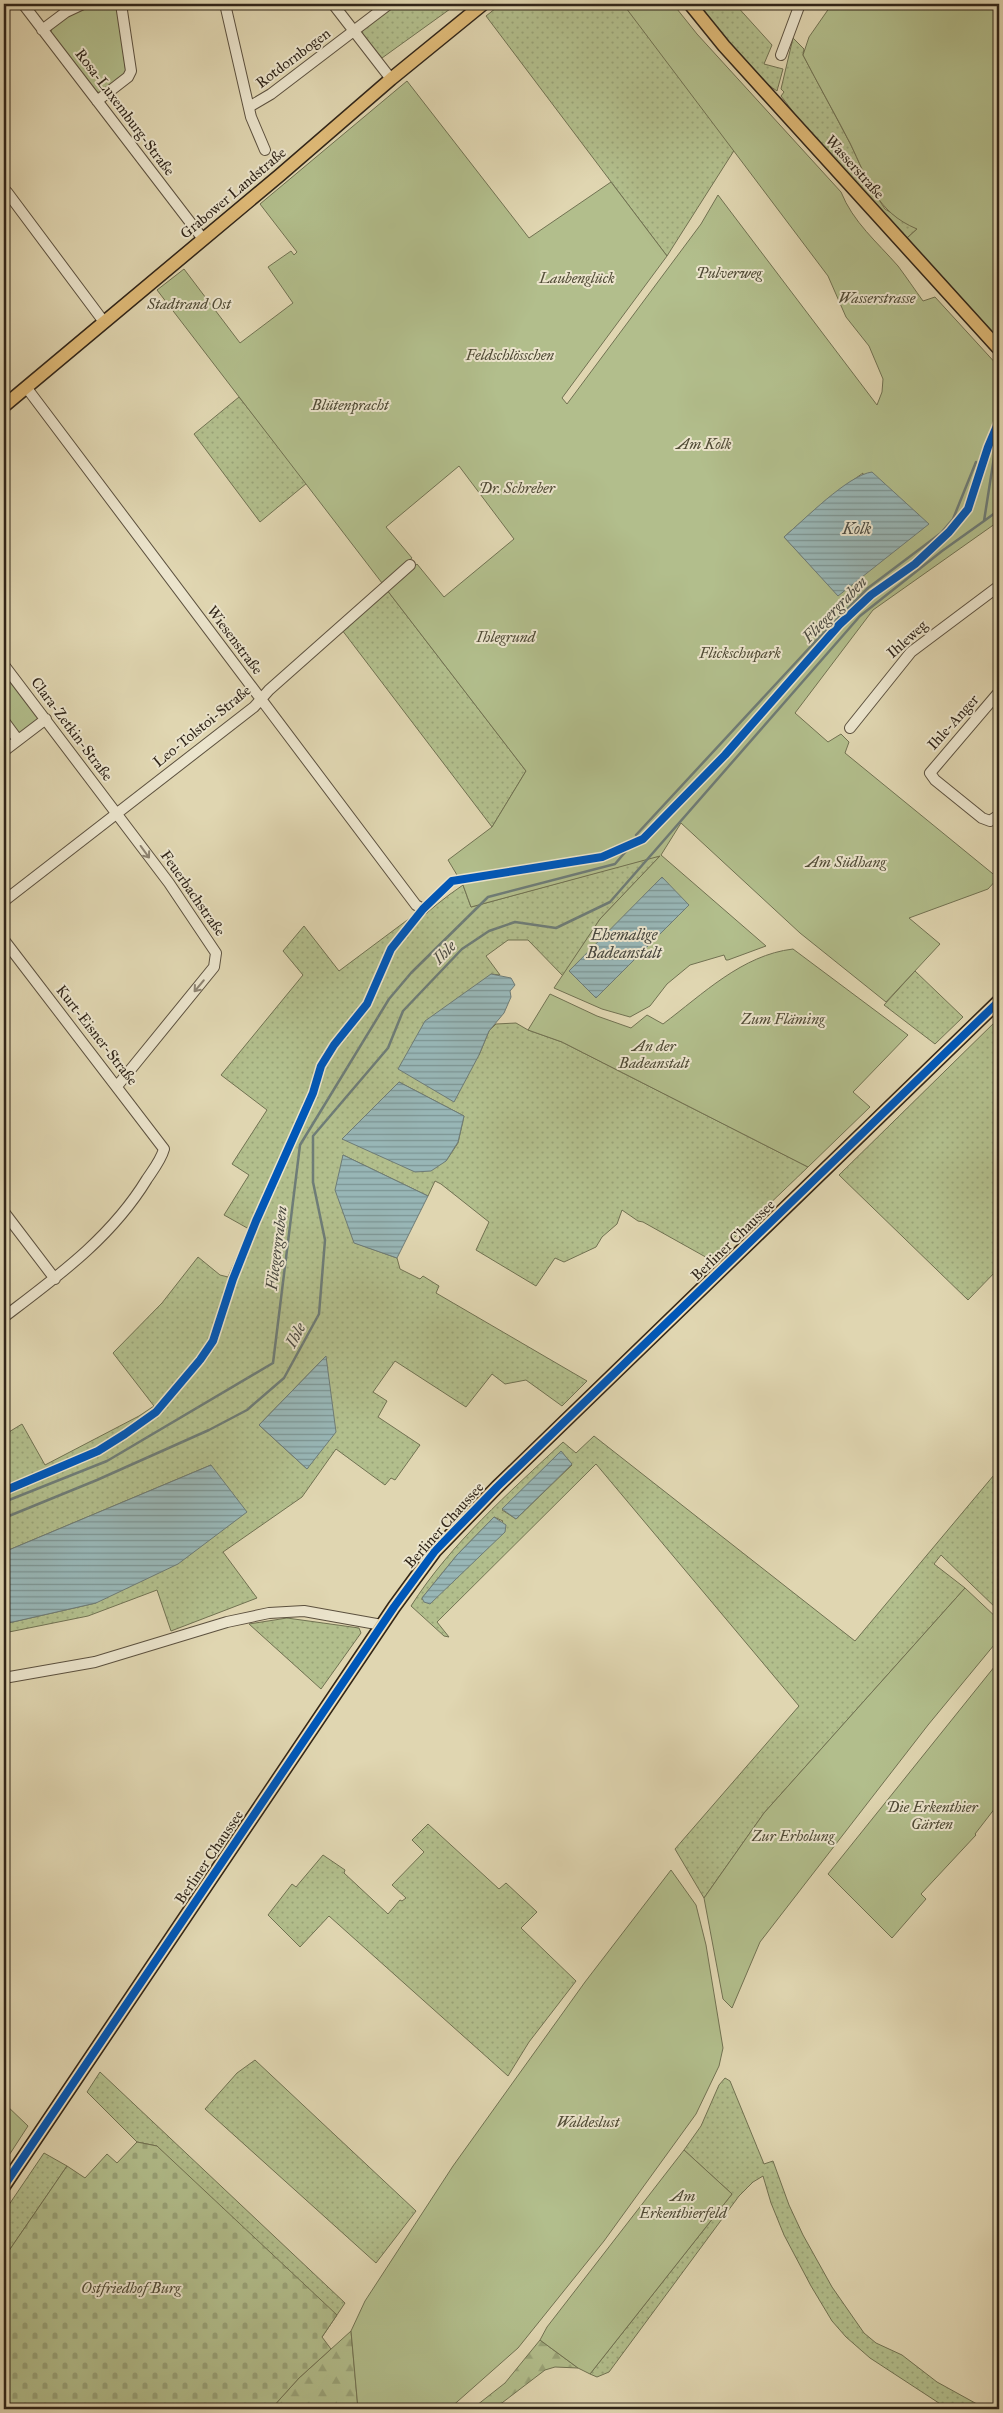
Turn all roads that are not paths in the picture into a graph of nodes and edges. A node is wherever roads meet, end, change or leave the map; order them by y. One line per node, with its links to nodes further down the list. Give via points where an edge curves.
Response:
1 (23, 4): 10 (street, Rosa-Luxemburg-Straße)
2 (83, 4): 10 (street)
3 (122, 4): 14 (street, via 132,71)
4 (225, 4): 15 (street, Rotdornbogen)
5 (333, 4): 11 (street)
6 (389, 4): 11 (street, Rotdornbogen)
7 (483, 4): 13 (main road, Grabower Landstraße)
8 (690, 4): 20 (main road, Wasserstraße, via 724,46)
9 (800, 4): 12 (street)
10 (42, 30): 14 (street, Rosa-Luxemburg-Straße)
11 (354, 31): 13 (street); 15 (street, Rotdornbogen)
12 (781, 55)
13 (391, 79): 18 (main road, Grabower Landstraße)
14 (97, 101): 18 (street, Rosa-Luxemburg-Straße)
15 (249, 107): 16 (street, Rotdornbogen)
16 (265, 150)
17 (7, 192): 19 (street)
18 (203, 239): 19 (main road, Grabower Landstraße)
19 (104, 322): 21 (main road, Grabower Landstraße)
20 (999, 349)
21 (26, 387): 22 (main road, Grabower Landstraße); 27 (street, Wiesenstraße)
22 (4, 406)
23 (410, 565): 27 (street, Leo-Tolstoi-Straße)
24 (999, 586): 30 (street, Ihleweg, via 911,652)
25 (4, 665): 28 (street, Clara-Zetkin-Straße)
26 (999, 692): 34 (street, Ihle-Anger, via 930,773 982,818 990,821)
27 (261, 700): 33 (street, Leo-Tolstoi-Straße); 36 (street, Wiesenstraße, via 416,905)
28 (46, 719): 31 (street); 33 (street, Clara-Zetkin-Straße)
29 (4, 721): 31 (street)
30 (850, 728)
31 (18, 740): 32 (street)
32 (4, 751)
33 (116, 812): 35 (street, Leo-Tolstoi-Straße); 39 (street, Feuerbachstraße, one-way to 39, via 210,941 217,958 207,976)
34 (999, 815)
35 (4, 901)
36 (423, 909)
37 (4, 940): 39 (street, Kurt-Eisner-Straße, via 109,1078)
38 (999, 1001): 43 (main road, Berliner Chaussee, via 462,1523 425,1563)
39 (118, 1085): 41 (street, Kurt-Eisner-Straße, via 164,1149 139,1193 120,1218)
40 (4, 1212): 41 (street)
41 (55, 1279): 42 (street)
42 (4, 1317)
43 (382, 1625): 44 (street, via 304,1611 269,1613 227,1622 95,1662); 45 (main road, Berliner Chaussee)
44 (4, 1678)
45 (4, 2186)

